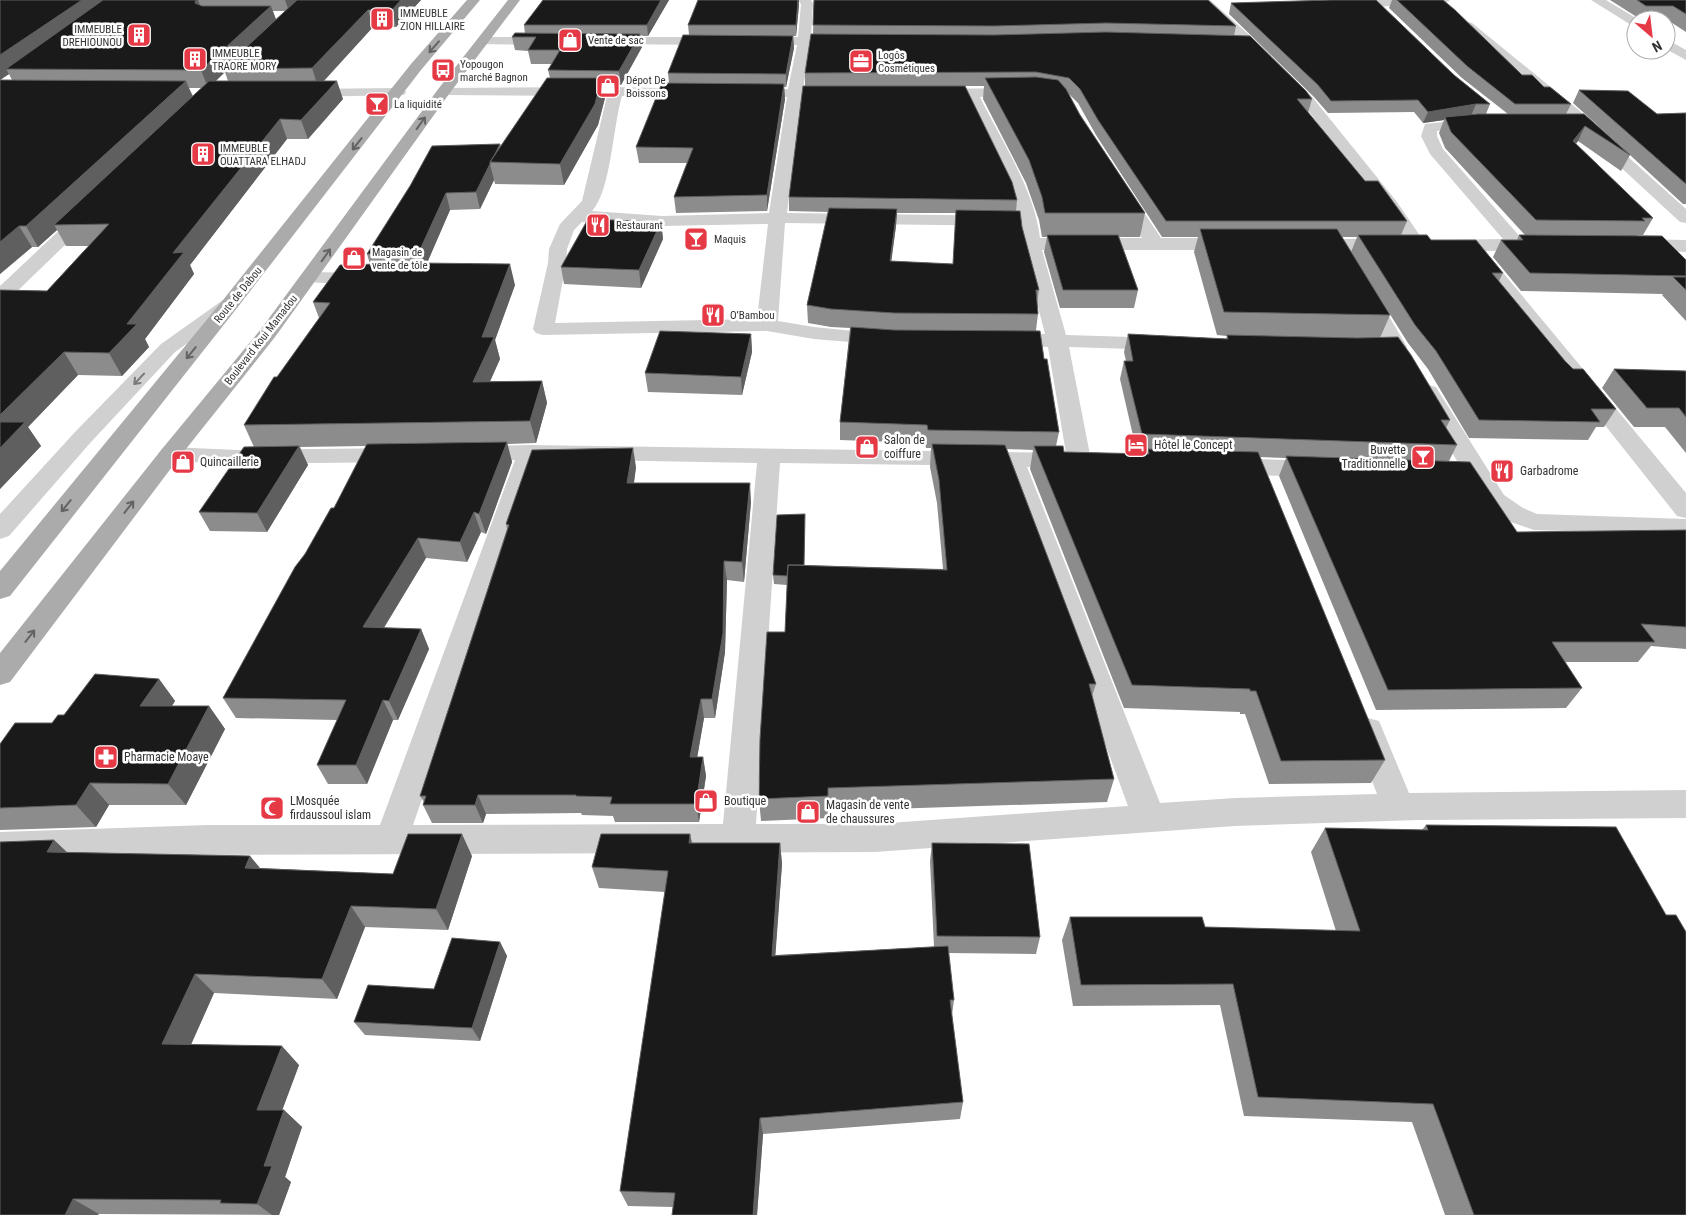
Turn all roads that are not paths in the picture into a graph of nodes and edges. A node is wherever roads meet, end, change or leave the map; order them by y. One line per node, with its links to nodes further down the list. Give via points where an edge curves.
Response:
1 (474, 0): 22 (main road, Route de Dabou, one-way to 22, via 416,67)
2 (514, 0): 13 (main road, Boulevard Koui Mamadou)
3 (1435, 0): 6 (street); 10 (street)
4 (1597, 0): 12 (street)
5 (809, 1): 16 (street)
6 (1375, 3): 8 (street); 11 (street)
7 (1207, 4): 9 (street); 19 (street)
8 (1327, 5)
9 (1231, 8)
10 (1451, 11): 33 (street, via 1575,114)
11 (1387, 15)
12 (1626, 18)
13 (483, 40): 14 (street); 20 (main road, Boulevard Koui Mamadou)
14 (565, 41)
15 (595, 41): 16 (street)
16 (804, 41): 17 (street); 27 (street)
17 (862, 42)
18 (1233, 43): 19 (street)
19 (1251, 44): 49 (street, via 1308,101 1391,206)
20 (444, 91): 21 (street); 52 (main road, Boulevard Koui Mamadou, one-way to 20)
21 (616, 91): 23 (street); 36 (street, via 596,184 590,203)
22 (399, 92): 25 (street); 56 (main road, Route de Dabou, one-way to 56)
23 (715, 92)
24 (1034, 92): 30 (street)
25 (292, 93)
26 (765, 93): 27 (street)
27 (795, 93): 28 (street); 37 (street)
28 (854, 93)
29 (922, 93): 30 (street)
30 (971, 94): 39 (street, via 1021,196)
31 (1496, 123): 44 (street, via 1430,127 1429,136 1436,151)
32 (1564, 123): 33 (street)
33 (1581, 123): 38 (street)
34 (1112, 178): 41 (street)
35 (102, 200): 55 (street)
36 (579, 216): 37 (street, via 662,221); 57 (street, via 566,228 558,249 542,329)
37 (777, 218): 39 (street); 57 (street)
38 (1686, 218)
39 (1029, 221): 40 (street)
40 (1032, 244): 41 (street); 60 (street)
41 (1155, 244): 42 (street)
42 (1246, 244)
43 (1286, 244): 46 (street)
44 (1517, 244): 45 (street); 47 (street)
45 (1556, 244)
46 (1336, 245): 49 (street); 51 (street)
47 (1471, 245): 49 (street); 74 (street)
48 (1616, 245): 50 (street)
49 (1418, 246)
50 (1686, 246)
51 (1346, 262)
52 (310, 278): 53 (street); 63 (main road, Boulevard Koui Mamadou)
53 (388, 279)
54 (1356, 279): 72 (street, via 1387,347 1413,367)
55 (0, 297)
56 (230, 304): 76 (street, one-way to 76, via 168,348); 77 (main road, Route de Dabou, one-way to 77)
57 (767, 325): 58 (street, via 838,336)
58 (909, 339)
59 (982, 340): 60 (street)
60 (1058, 340): 61 (street); 67 (street, via 1088,461)
61 (1181, 344)
62 (530, 452): 65 (street); 66 (street); 84 (street)
63 (170, 454): 64 (street, via 237,457); 78 (main road, Boulevard Koui Mamadou, one-way to 63)
64 (417, 454)
65 (455, 454)
66 (769, 456): 67 (street); 83 (street)
67 (1012, 459): 82 (street)
68 (1203, 465): 69 (street)
69 (1260, 467): 70 (street); 73 (street)
70 (1340, 470)
71 (1447, 472): 72 (street)
72 (1476, 473): 75 (street, via 1495,501 1534,522)
73 (1272, 495)
74 (1686, 510)
75 (1686, 527)
76 (0, 530)
77 (0, 588)
78 (0, 674)
79 (1358, 706): 81 (street)
80 (1686, 804): 81 (street)
81 (1399, 807): 82 (street)
82 (1149, 817): 83 (street, via 875,838)
83 (738, 838): 84 (street)
84 (391, 839): 85 (street, via 208,840)
85 (0, 847)

